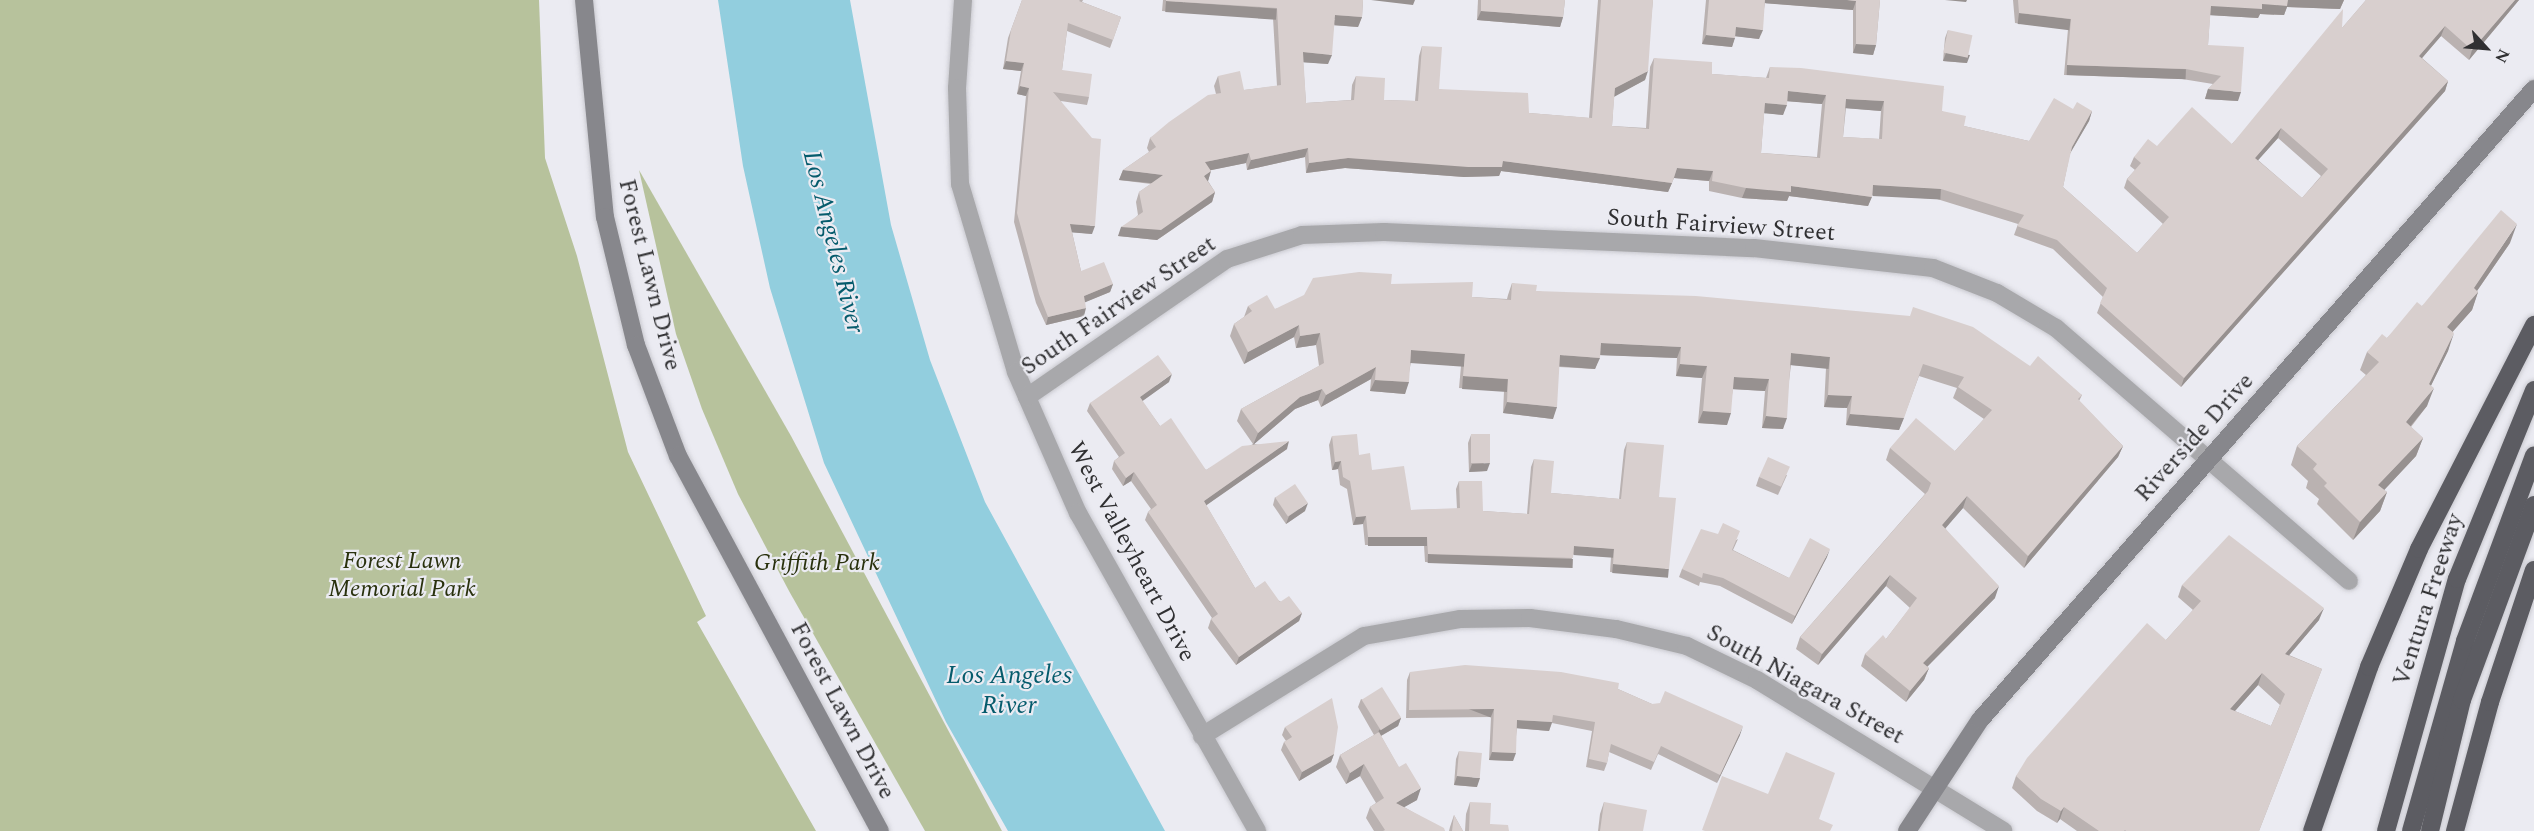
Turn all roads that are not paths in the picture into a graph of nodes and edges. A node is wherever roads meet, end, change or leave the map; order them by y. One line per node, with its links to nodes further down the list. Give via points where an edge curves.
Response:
1 (584, 0): 14 (main road, Forest Lawn Drive, via 605,217 636,345 678,456)
2 (963, 0): 6 (street, West Valleyheart Drive, via 957,88 960,184 996,315)
3 (2534, 89): 8 (main road, Riverside Drive)
4 (2534, 325): 18 (highway, via 2420,549 2369,668)
5 (2534, 390): 19 (highway, Ventura Freeway, via 2457,579)
6 (1027, 397): 8 (street, South Fairview Street, via 1227,259 1302,235 1384,232 1754,248 1933,268 1997,293 2056,328); 12 (street, West Valleyheart Drive, via 1078,513)
7 (2534, 455): 20 (highway, via 2454,673)
8 (2206, 459): 11 (street, South Fairview Street); 13 (main road, Riverside Drive, via 1980,720)
9 (2534, 505): 21 (highway, via 2462,700)
10 (2534, 570): 22 (highway, via 2490,702)
11 (2349, 581)
12 (1202, 736): 13 (street, South Niagara Street, via 1364,636 1460,619 1530,618 1616,629 1687,646 1757,680); 15 (street, West Valleyheart Drive)
13 (1933, 785): 16 (main road, Riverside Drive); 17 (street, South Niagara Street)
14 (879, 831)
15 (1257, 831)
16 (1907, 831)
17 (2003, 831)
18 (2312, 831)
19 (2386, 831)
20 (2411, 831)
21 (2430, 831)
22 (2455, 831)

